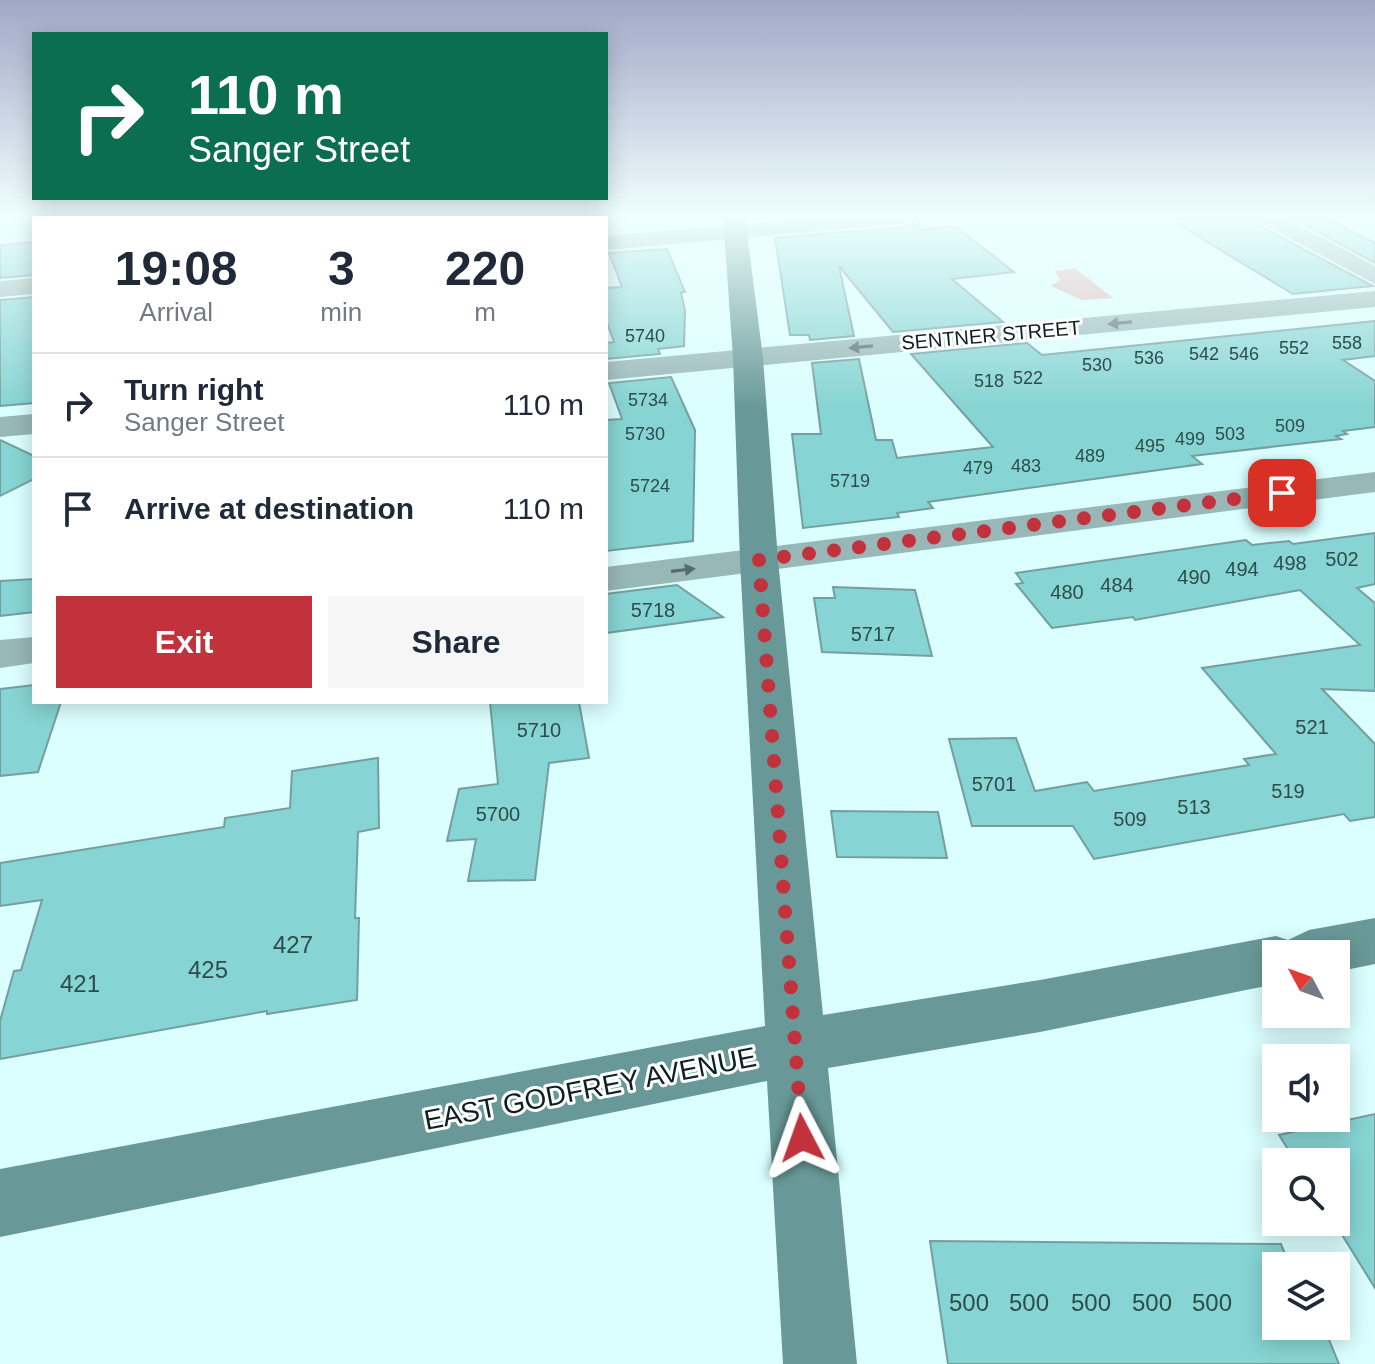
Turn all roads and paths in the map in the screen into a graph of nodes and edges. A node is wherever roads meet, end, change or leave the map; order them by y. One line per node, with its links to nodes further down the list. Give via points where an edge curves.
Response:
1 (740, 281): 5 (main road)
2 (32, 286): 3 (street)
3 (0, 289)
4 (1375, 299): 5 (street, SENTNER STREET, one-way to 5)
5 (748, 358): 6 (street, SENTNER STREET); 10 (main road)
6 (608, 371)
7 (32, 424): 8 (street)
8 (0, 427)
9 (1375, 482): 10 (street)
10 (759, 560): 11 (street, one-way to 10); 17 (main road)
11 (608, 579)
12 (32, 650): 13 (street)
13 (0, 654)
14 (1375, 941): 15 (main road)
15 (1350, 946)
16 (1262, 963): 17 (main road, EAST GODFREY AVENUE)
17 (796, 1048): 18 (main road, EAST GODFREY AVENUE); 19 (main road)
18 (0, 1203)
19 (820, 1364)

